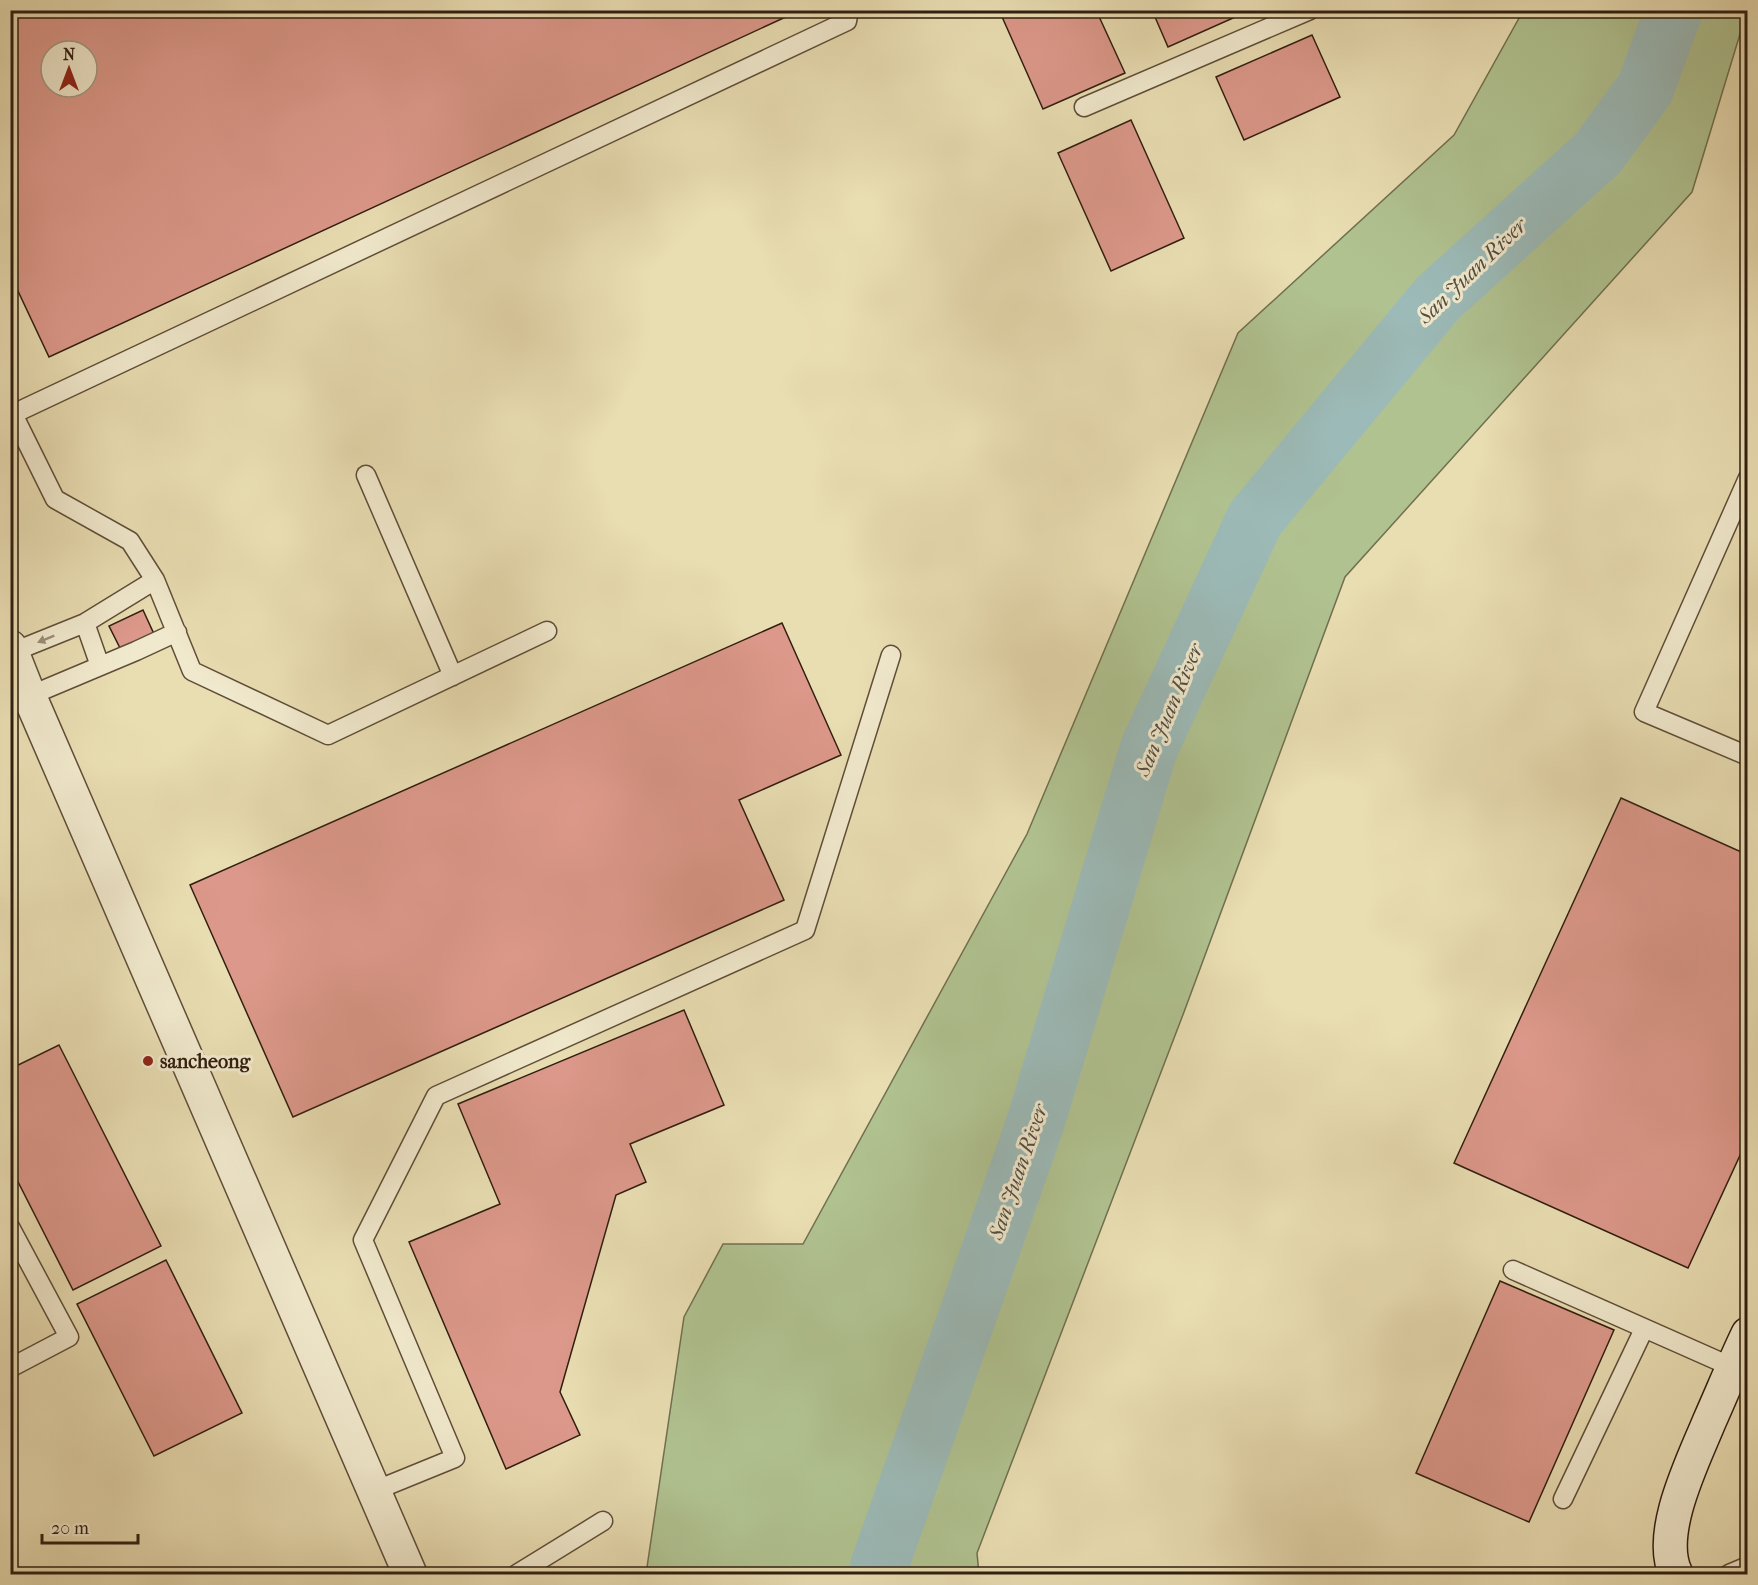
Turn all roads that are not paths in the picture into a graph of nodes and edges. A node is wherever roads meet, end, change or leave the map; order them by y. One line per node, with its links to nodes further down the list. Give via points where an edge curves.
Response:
1 (849, 10): 4 (lane, via 847,21)
2 (1310, 10): 3 (lane)
3 (1084, 107)
4 (12, 411): 7 (lane, via 54,499 130,541)
5 (366, 475): 14 (lane)
6 (1748, 478): 16 (lane, via 1644,712)
7 (155, 580): 8 (lane); 10 (lane)
8 (85, 623): 11 (lane, one-way to 11); 13 (lane)
9 (547, 631): 14 (lane)
10 (177, 632): 13 (lane); 14 (lane, via 192,672 328,735)
11 (12, 650): 15 (street)
12 (891, 656): 23 (lane, via 805,930 436,1096 363,1240 454,1458)
13 (100, 666): 15 (lane)
14 (453, 676)
15 (20, 700): 23 (street)
16 (1748, 756)
17 (10, 1227): 22 (lane, via 69,1337)
18 (1513, 1270): 19 (lane)
19 (1644, 1329): 21 (lane); 24 (lane)
20 (1748, 1334): 21 (street)
21 (1732, 1367): 29 (street, via 1681,1488 1671,1533 1671,1565)
22 (10, 1368)
23 (374, 1491): 27 (street)
24 (1563, 1499)
25 (603, 1521): 28 (lane)
26 (1748, 1566): 30 (lane)
27 (410, 1575)
28 (517, 1575)
29 (1676, 1575)
30 (1730, 1575)

